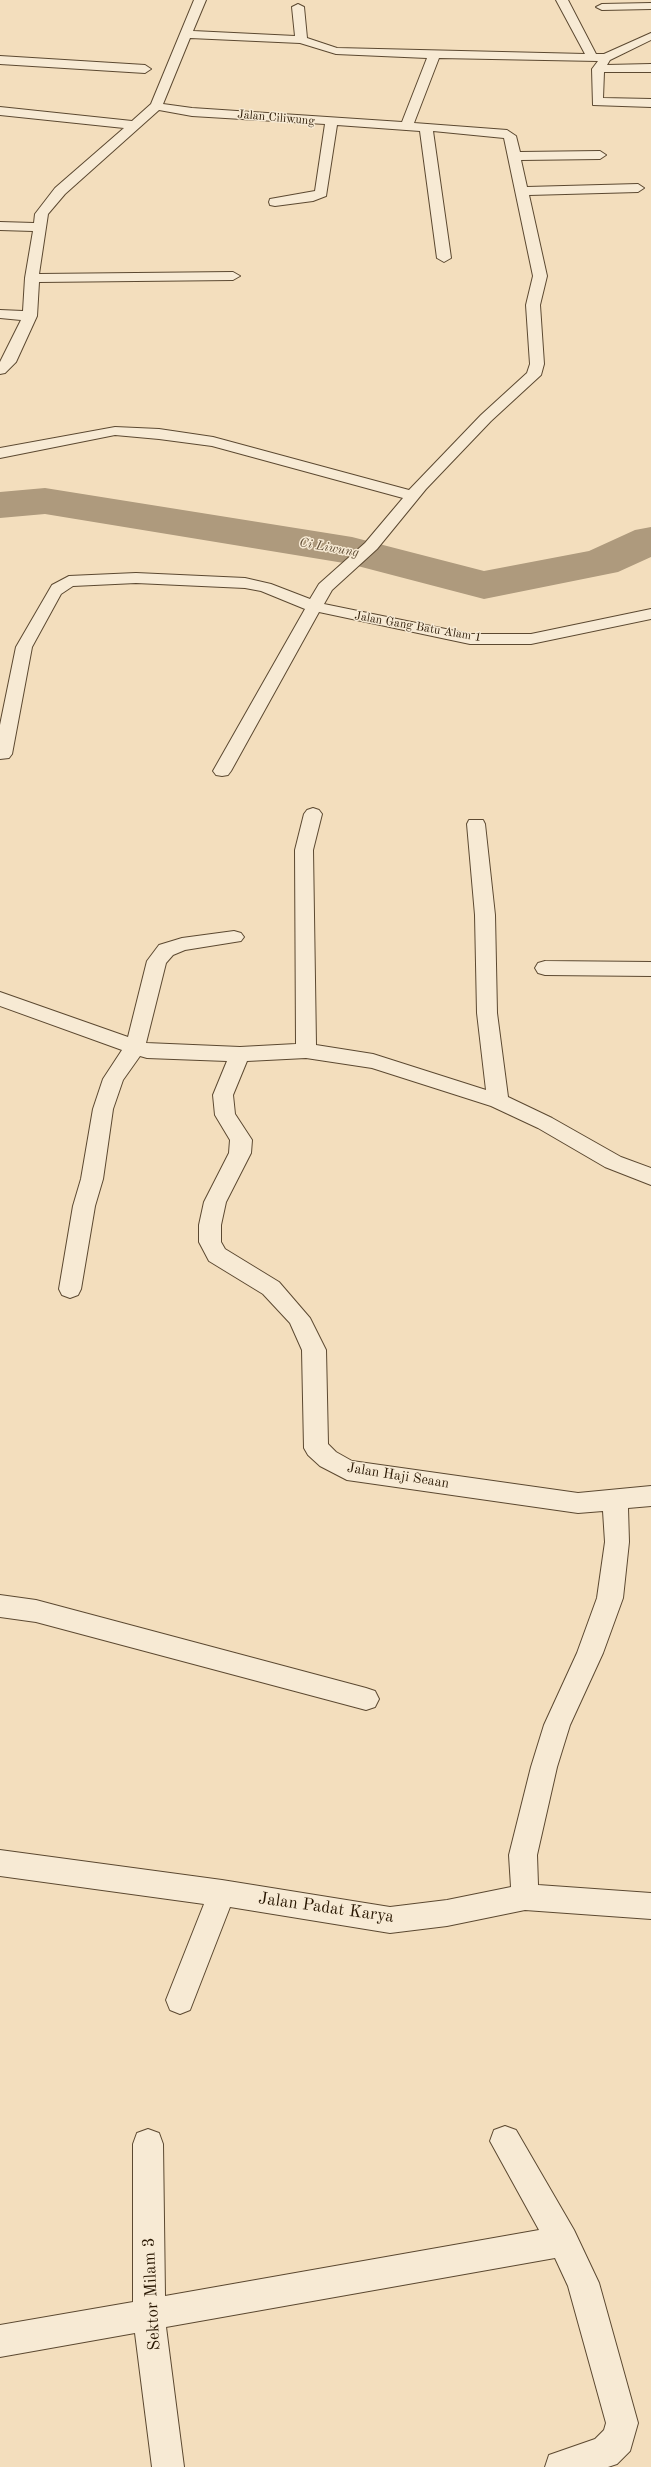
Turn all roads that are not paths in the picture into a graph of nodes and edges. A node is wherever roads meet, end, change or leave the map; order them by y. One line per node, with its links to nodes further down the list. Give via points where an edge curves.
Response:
1 (200, 0): 8 (street)
2 (562, 0): 12 (street)
3 (651, 6): 6 (street)
4 (298, 7): 10 (street)
5 (602, 7): 6 (street)
6 (626, 8): 7 (street)
7 (632, 20)
8 (186, 34): 10 (street); 20 (street)
9 (651, 36): 13 (street)
10 (301, 40): 11 (street, via 336,51)
11 (434, 55): 12 (street); 25 (street)
12 (592, 57): 13 (street)
13 (606, 58): 17 (street)
14 (0, 60): 16 (street)
15 (651, 68): 17 (street)
16 (145, 69)
17 (598, 69): 18 (street, via 597,102)
18 (637, 103): 19 (street); 22 (street)
19 (651, 103)
20 (156, 106): 23 (street, Jalan Ciliwung, via 192,112); 24 (street)
21 (0, 111): 24 (street)
22 (651, 115)
23 (331, 123): 25 (street, Jalan Ciliwung); 31 (street, via 321,194)
24 (135, 125): 33 (street, via 60,191 42,214)
25 (406, 127): 26 (street, Jalan Ciliwung)
26 (426, 128): 28 (street, Jalan Ciliwung, via 510,136); 34 (street)
27 (600, 155): 28 (street)
28 (516, 156): 30 (street)
29 (638, 188): 30 (street)
30 (521, 191): 41 (street, via 540,276 533,305 537,364 534,375 486,418)
31 (275, 202)
32 (0, 226): 33 (street)
33 (40, 227): 36 (street)
34 (444, 258)
35 (233, 276): 36 (street)
36 (32, 278): 38 (street)
37 (0, 314): 38 (street)
38 (30, 316): 39 (street, via 9,362)
39 (0, 370)
40 (0, 453): 41 (street, via 115,431 159,434 213,442)
41 (413, 496): 42 (street, via 371,546 329,581)
42 (313, 606): 43 (street, Jalan Gang Batu Alam 1, via 470,639 506,640 531,639); 44 (street, Jalan Gang Batu Alam 1, via 264,587 245,583 128,578 64,583 54,592 24,646); 45 (street)
43 (651, 614)
44 (3, 754)
45 (222, 771)
46 (313, 814): 53 (street, via 304,850)
47 (476, 824): 55 (street, via 484,915 487,1013)
48 (234, 937): 52 (street, via 182,944 166,950 157,961)
49 (545, 968): 50 (street)
50 (651, 969)
51 (0, 999): 52 (street)
52 (135, 1047): 54 (street, via 147,1051); 57 (street, via 113,1079 103,1109)
53 (306, 1051): 54 (street); 55 (street, via 373,1061)
54 (240, 1054): 59 (street, Jalan Haji Seaan, via 223,1095 225,1115 241,1140 240,1153 215,1202 210,1225 210,1242 217,1255 271,1288 299,1318 314,1350 316,1448 328,1459 347,1470 578,1503)
55 (498, 1100): 56 (street, via 545,1123 613,1162)
56 (651, 1178)
57 (70, 1289)
58 (651, 1496): 59 (street, Jalan Haji Seaan)
59 (615, 1499): 64 (street, via 617,1542 610,1598 590,1653 557,1725 544,1767 523,1855)
60 (0, 1606): 61 (street, via 36,1611)
61 (366, 1699)
62 (0, 1864): 63 (street, Jalan Padat Karya, via 78,1872)
63 (222, 1893): 64 (street, Jalan Padat Karya, via 390,1920 447,1913); 66 (street)
64 (525, 1897): 65 (street, Jalan Padat Karya)
65 (651, 1906)
66 (180, 2000)
67 (505, 2141): 69 (street)
68 (148, 2144): 70 (street, Sektor Milam 3)
69 (563, 2241): 70 (street); 73 (street, via 583,2283 622,2423 618,2439 605,2452)
70 (149, 2316): 71 (street); 72 (street, Sektor Milam 3)
71 (0, 2341)
72 (168, 2467)
73 (561, 2467)

